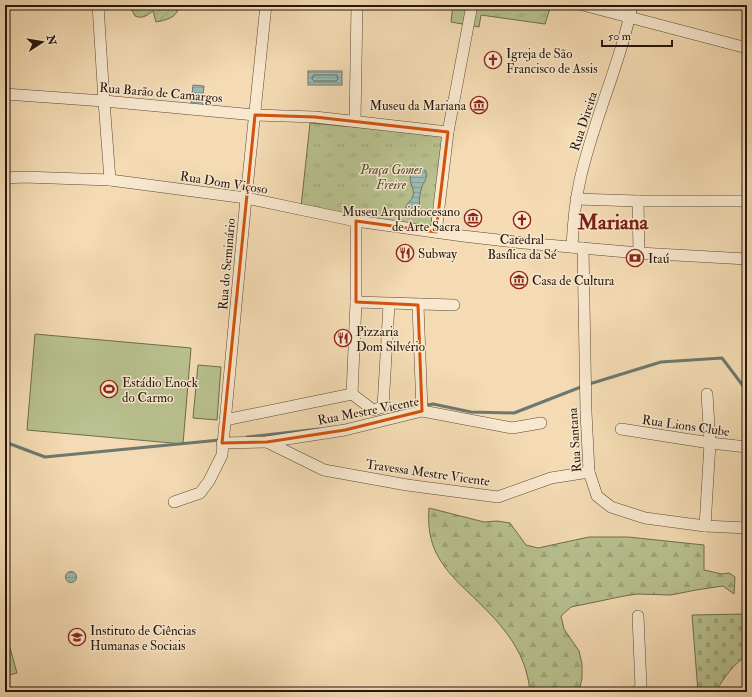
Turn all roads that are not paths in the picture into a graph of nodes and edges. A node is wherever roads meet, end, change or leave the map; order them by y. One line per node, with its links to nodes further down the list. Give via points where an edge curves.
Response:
1 (98, 5): 10 (street)
2 (266, 5): 11 (street, Rua do Seminário)
3 (357, 5): 12 (street)
4 (583, 5): 7 (street)
5 (632, 5): 7 (street, Rua Direita)
6 (471, 8): 13 (street)
7 (630, 17): 8 (street); 17 (street, Rua Direita, via 587,154)
8 (747, 48)
9 (5, 94): 10 (street, Rua Barão de Camargos)
10 (104, 101): 11 (street, Rua Barão de Camargos); 15 (street)
11 (255, 115): 12 (street, Rua Barão de Camargos); 16 (street, Rua do Seminário)
12 (355, 121): 13 (street)
13 (448, 132): 21 (street)
14 (5, 178): 15 (street, Rua Dom Viçoso)
15 (110, 180): 16 (street, Rua Dom Viçoso)
16 (246, 198): 20 (street, Rua Dom Viçoso); 33 (street, Rua do Seminário)
17 (576, 199): 18 (street); 22 (street, Rua Direita)
18 (638, 201): 19 (street); 23 (street)
19 (747, 201)
20 (356, 221): 21 (street, Rua Dom Viçoso); 25 (street)
21 (436, 232): 22 (street, Rua Dom Viçoso)
22 (577, 248): 23 (street, Rua Dom Viçoso); 39 (street, Rua Santana)
23 (639, 252): 24 (street, Rua Dom Viçoso)
24 (747, 259)
25 (356, 302): 26 (street); 29 (street)
26 (389, 304): 27 (street); 29 (street, via 383,407 373,410)
27 (418, 305): 28 (street); 31 (street)
28 (454, 305)
29 (352, 394): 33 (street)
30 (707, 394): 37 (street)
31 (422, 411): 32 (street, Rua Mestre Vicente, via 512,428); 35 (street, Rua Mestre Vicente, via 345,430)
32 (541, 422)
33 (224, 425): 36 (street, Rua do Seminário)
34 (621, 429): 37 (street, Rua Lions Clube)
35 (267, 442): 36 (street, Rua Mestre Vicente); 39 (street, Travessa Mestre Vicente, via 324,470 407,485 498,497 551,478)
36 (222, 443): 40 (street, Rua do Seminário, via 222,455 200,493)
37 (710, 444): 38 (street, Rua Lions Clube); 41 (street)
38 (747, 447)
39 (589, 472): 41 (street, Rua Santana, via 597,496 611,507 644,518)
40 (174, 502)
41 (705, 526): 42 (street, Rua Santana)
42 (747, 528)
43 (638, 616): 44 (street, via 641,687)
44 (636, 692)

